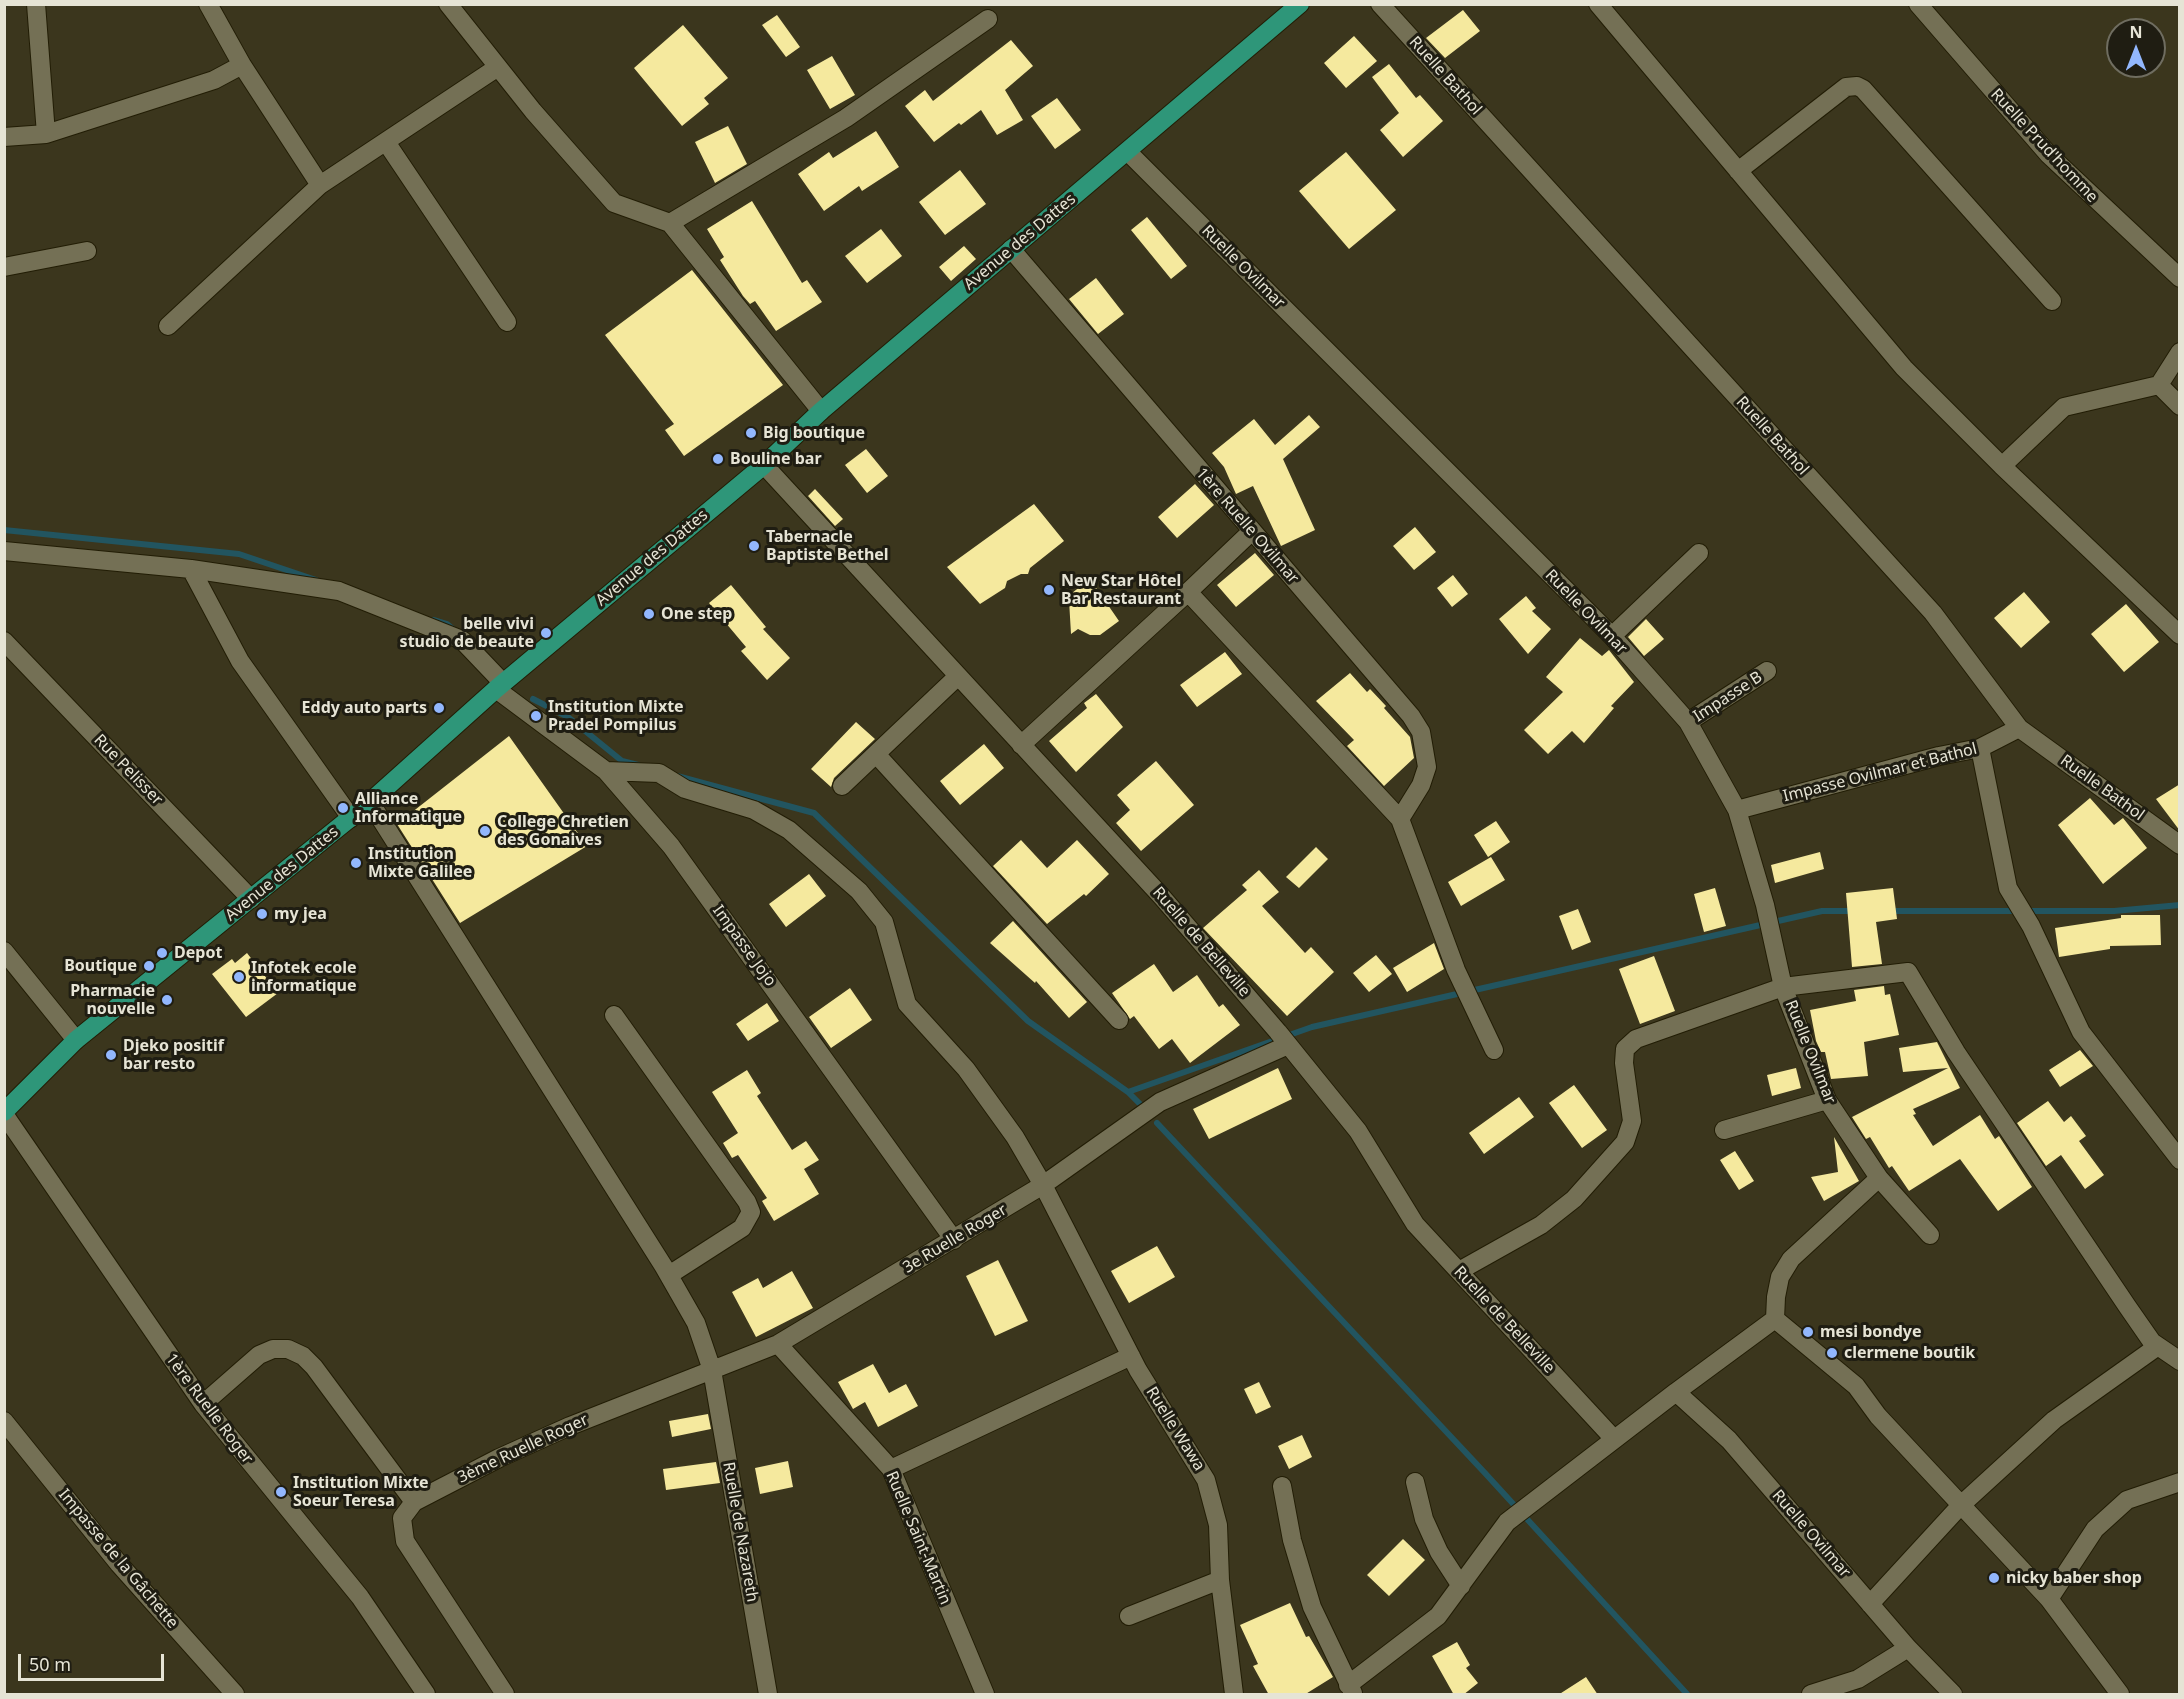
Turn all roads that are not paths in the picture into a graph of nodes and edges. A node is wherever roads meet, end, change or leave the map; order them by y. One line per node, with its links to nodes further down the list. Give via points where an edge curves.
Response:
1 (36, 4): 11 (street)
2 (208, 4): 9 (street)
3 (448, 4): 10 (street)
4 (1300, 4): 14 (main road, Avenue des Dattes)
5 (1380, 4): 43 (street, Ruelle Bathol, via 1933,614)
6 (1598, 4): 15 (street)
7 (1918, 4): 21 (street, Ruelle Prud'homme, via 2049,155)
8 (988, 19): 17 (street, via 846,118)
9 (242, 65): 11 (street, via 214,80); 16 (street)
10 (498, 67): 13 (street); 17 (street, via 614,202)
11 (46, 134): 12 (street)
12 (4, 137)
13 (386, 142): 16 (street); 23 (street)
14 (1128, 152): 18 (main road, Avenue des Dattes); 37 (street, Ruelle Ovilmar)
15 (1738, 171): 22 (street, via 1846,87 1863,88); 30 (street, via 1904,368)
16 (320, 185): 24 (street)
17 (670, 223): 28 (street)
18 (1011, 249): 28 (main road, Avenue des Dattes); 31 (street, 1ère Ruelle Ovilmar)
19 (87, 251): 20 (street)
20 (4, 267)
21 (2180, 278)
22 (2052, 301)
23 (507, 322)
24 (168, 326)
25 (2180, 351): 26 (street)
26 (2159, 385): 27 (street); 30 (street, via 2064,407)
27 (2180, 406)
28 (821, 411): 29 (main road, Avenue des Dattes)
29 (764, 465): 40 (street, Ruelle de Belleville); 41 (main road, Avenue des Dattes)
30 (2002, 466): 36 (street)
31 (1252, 531): 35 (street); 52 (street, 1ère Ruelle Ovilmar, via 1421,732 1427,767)
32 (4, 551): 34 (street, Impasse Jojo)
33 (1699, 553): 37 (street)
34 (191, 569): 41 (street, Impasse Jojo, via 339,591 462,640); 51 (street, via 240,661)
35 (1188, 592): 44 (street); 52 (street)
36 (2180, 634)
37 (1612, 636): 42 (street, Ruelle Ovilmar)
38 (4, 641): 54 (street, Rue Pelisser)
39 (1767, 671): 42 (street, Impasse B)
40 (957, 677): 44 (street, Ruelle de Belleville); 46 (street)
41 (499, 686): 47 (street, Impasse Jojo); 49 (main road, Avenue des Dattes)
42 (1688, 722): 50 (street, Ruelle Ovilmar)
43 (2019, 728): 45 (street, Impasse Ovilmar et Bathol); 53 (street, Ruelle Bathol)
44 (1021, 745): 59 (street, Ruelle de Belleville, via 1162,897)
45 (1980, 748): 50 (street, Impasse Ovilmar et Bathol); 65 (street, via 2008,888 2031,926 2081,1032)
46 (876, 754): 48 (street); 58 (street)
47 (606, 771): 67 (street, Ruelle Wawa, via 659,773 685,789 754,810 789,830 859,891 884,922 907,1004 966,1069 1015,1137); 69 (street, Impasse Jojo, via 671,846)
48 (842, 786)
49 (370, 802): 51 (main road, Avenue des Dattes); 71 (street, Ruelle de Nazareth)
50 (1737, 810): 56 (street, Ruelle Ovilmar)
51 (351, 818): 54 (main road, Avenue des Dattes)
52 (1400, 819): 61 (street, via 1456,970)
53 (2180, 845)
54 (251, 899): 60 (main road, Avenue des Dattes)
55 (4, 951): 60 (street)
56 (1784, 987): 62 (street, Ruelle Ovilmar); 70 (street, via 1636,1039 1625,1049 1632,1121 1625,1142 1574,1199 1549,1218); 74 (street, via 1910,974 1956,1052)
57 (614, 1015): 71 (street, via 751,1212 742,1228)
58 (1119, 1020)
59 (1283, 1039): 67 (street, 3e Ruelle Roger, via 1160,1102); 70 (street, Ruelle de Belleville, via 1358,1131 1415,1224)
60 (76, 1040): 63 (main road, Avenue des Dattes)
61 (1494, 1050)
62 (1827, 1100): 64 (street); 66 (street, Ruelle Ovilmar)
63 (4, 1113): 79 (street, 1ère Ruelle Roger)
64 (1724, 1130)
65 (2180, 1160)
66 (1879, 1178): 68 (street, Ruelle Ovilmar); 72 (street, via 1791,1259 1780,1277)
67 (1043, 1185): 69 (street, 3e Ruelle Roger); 75 (street, Ruelle Wawa)
68 (1930, 1235)
69 (954, 1240): 73 (street, 3e Ruelle Roger)
70 (1459, 1270): 81 (street, Ruelle de Belleville)
71 (669, 1275): 77 (street, Ruelle de Nazareth, via 696,1323)
72 (1775, 1319): 78 (street); 87 (street, via 1856,1386 1878,1416)
73 (778, 1344): 77 (street, 3ème Ruelle Roger); 82 (street, Ruelle Saint-Martin)
74 (2158, 1346): 76 (street); 87 (street, via 2054,1420)
75 (1131, 1356): 82 (street); 88 (street, Ruelle Wawa, via 1206,1480 1218,1525)
76 (2180, 1361)
77 (712, 1370): 86 (street, 3ème Ruelle Roger, via 499,1458); 98 (street, Ruelle de Nazareth)
78 (1676, 1392): 81 (street); 91 (street, Ruelle Ovilmar, via 1729,1440)
79 (203, 1404): 86 (street, via 259,1355 273,1349 288,1349 314,1367); 96 (street, 1ère Ruelle Roger, via 360,1597)
80 (4, 1421): 95 (street, Impasse de la Gâchette, via 119,1564)
81 (1614, 1439): 89 (street, via 1507,1522)
82 (891, 1469): 99 (street, Ruelle Saint-Martin)
83 (1415, 1482): 89 (street, via 1424,1519)
84 (2180, 1482): 90 (street, via 2127,1500 2095,1529)
85 (1282, 1486): 94 (street, via 1292,1540 1312,1607)
86 (414, 1502): 97 (street, via 402,1518 405,1541)
87 (1961, 1505): 90 (street); 91 (street)
88 (1220, 1580): 92 (street); 100 (street, Ruelle Wawa)
89 (1461, 1586): 94 (street, via 1438,1616)
90 (2049, 1599): 103 (street)
91 (1870, 1604): 93 (street, Ruelle Ovilmar)
92 (1129, 1616)
93 (1908, 1648): 101 (street, via 1858,1680); 102 (street, Ruelle Ovilmar)
94 (1351, 1690)
95 (235, 1695)
96 (426, 1695)
97 (505, 1695)
98 (768, 1695)
99 (985, 1695)
100 (1234, 1695)
101 (1811, 1695)
102 (1953, 1695)
103 (2120, 1695)

